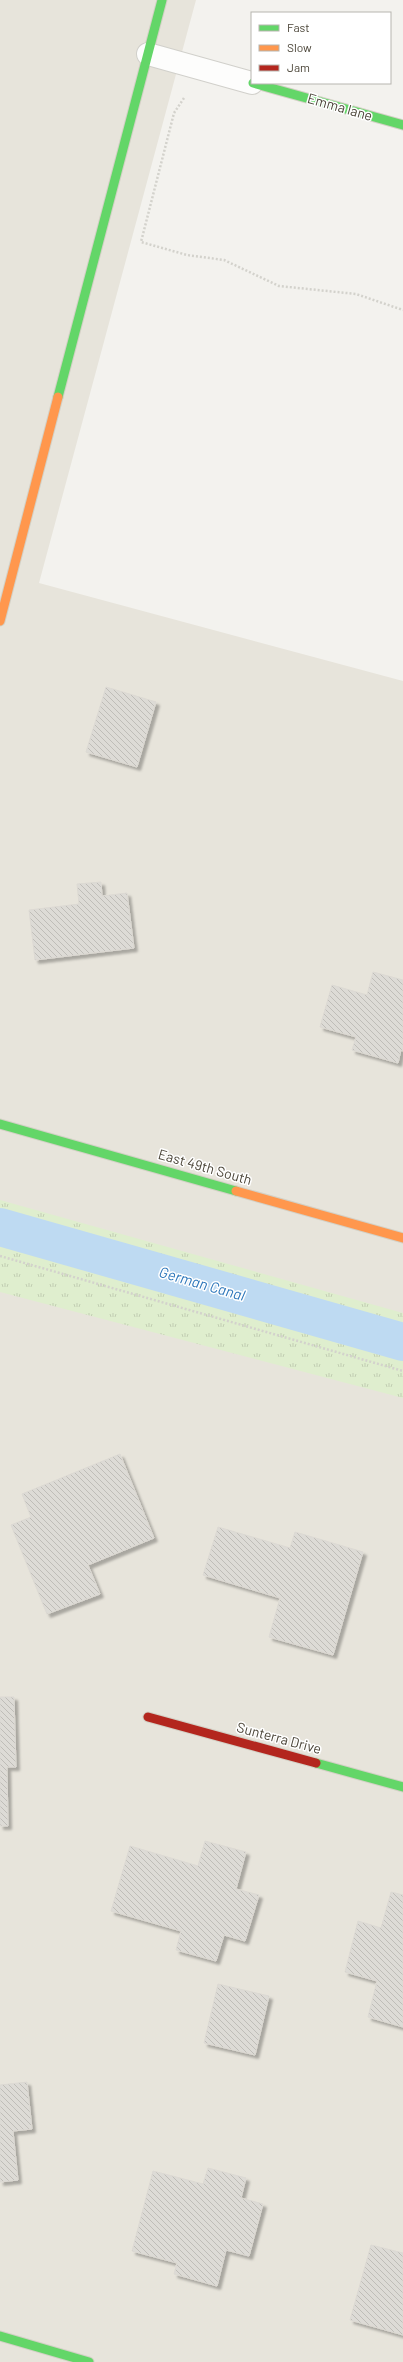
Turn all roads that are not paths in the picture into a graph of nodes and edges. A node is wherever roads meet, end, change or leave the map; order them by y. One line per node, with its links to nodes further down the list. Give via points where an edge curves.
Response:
1 (162, 0): 2 (street)
2 (148, 54): 3 (street, Emma lane); 6 (street)
3 (251, 82)
4 (257, 84): 5 (street, Emma lane)
5 (403, 125)
6 (0, 621)
7 (0, 1124): 8 (street, East 49th South)
8 (403, 1238)
9 (148, 1717): 10 (street, Sunterra Drive)
10 (403, 1787)
11 (0, 2336): 12 (street)
12 (89, 2362)

